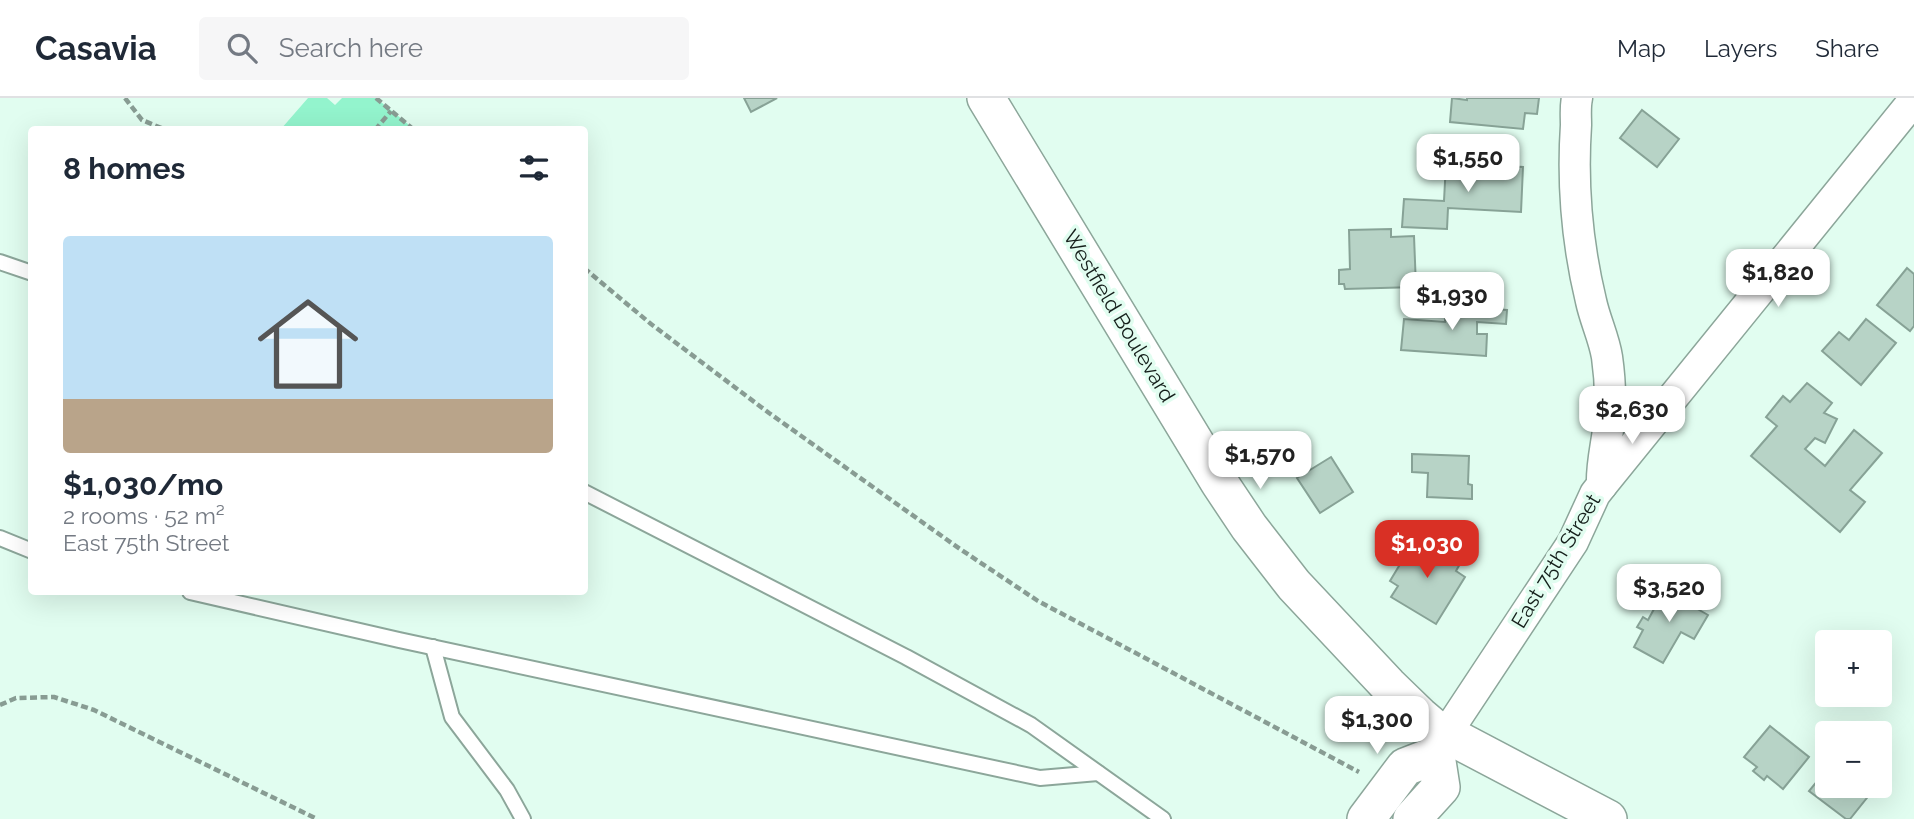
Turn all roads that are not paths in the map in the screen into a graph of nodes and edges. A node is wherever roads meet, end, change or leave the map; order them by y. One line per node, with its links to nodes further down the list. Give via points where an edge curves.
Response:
1 (986, 98): 12 (street, Westfield Boulevard, via 1250,527 1318,612 1433,727)
2 (1577, 98): 6 (street, East 75th Street, via 1575,201 1591,300 1607,355 1610,392)
3 (1914, 100): 6 (street)
4 (0, 262): 5 (lane)
5 (28, 272)
6 (1602, 485): 12 (street, East 75th Street, via 1573,542)
7 (588, 494): 13 (lane, via 918,663 1031,725)
8 (0, 538): 9 (lane)
9 (28, 549)
10 (203, 595): 11 (lane)
11 (433, 648): 13 (lane, via 1040,778); 14 (lane, via 452,717)
12 (1441, 745): 16 (street, via 1405,766); 17 (street, via 1441,787); 18 (street, Westfield Boulevard)
13 (1098, 773): 15 (lane)
14 (523, 819)
15 (1163, 819)
16 (1366, 819)
17 (1412, 819)
18 (1608, 819)

